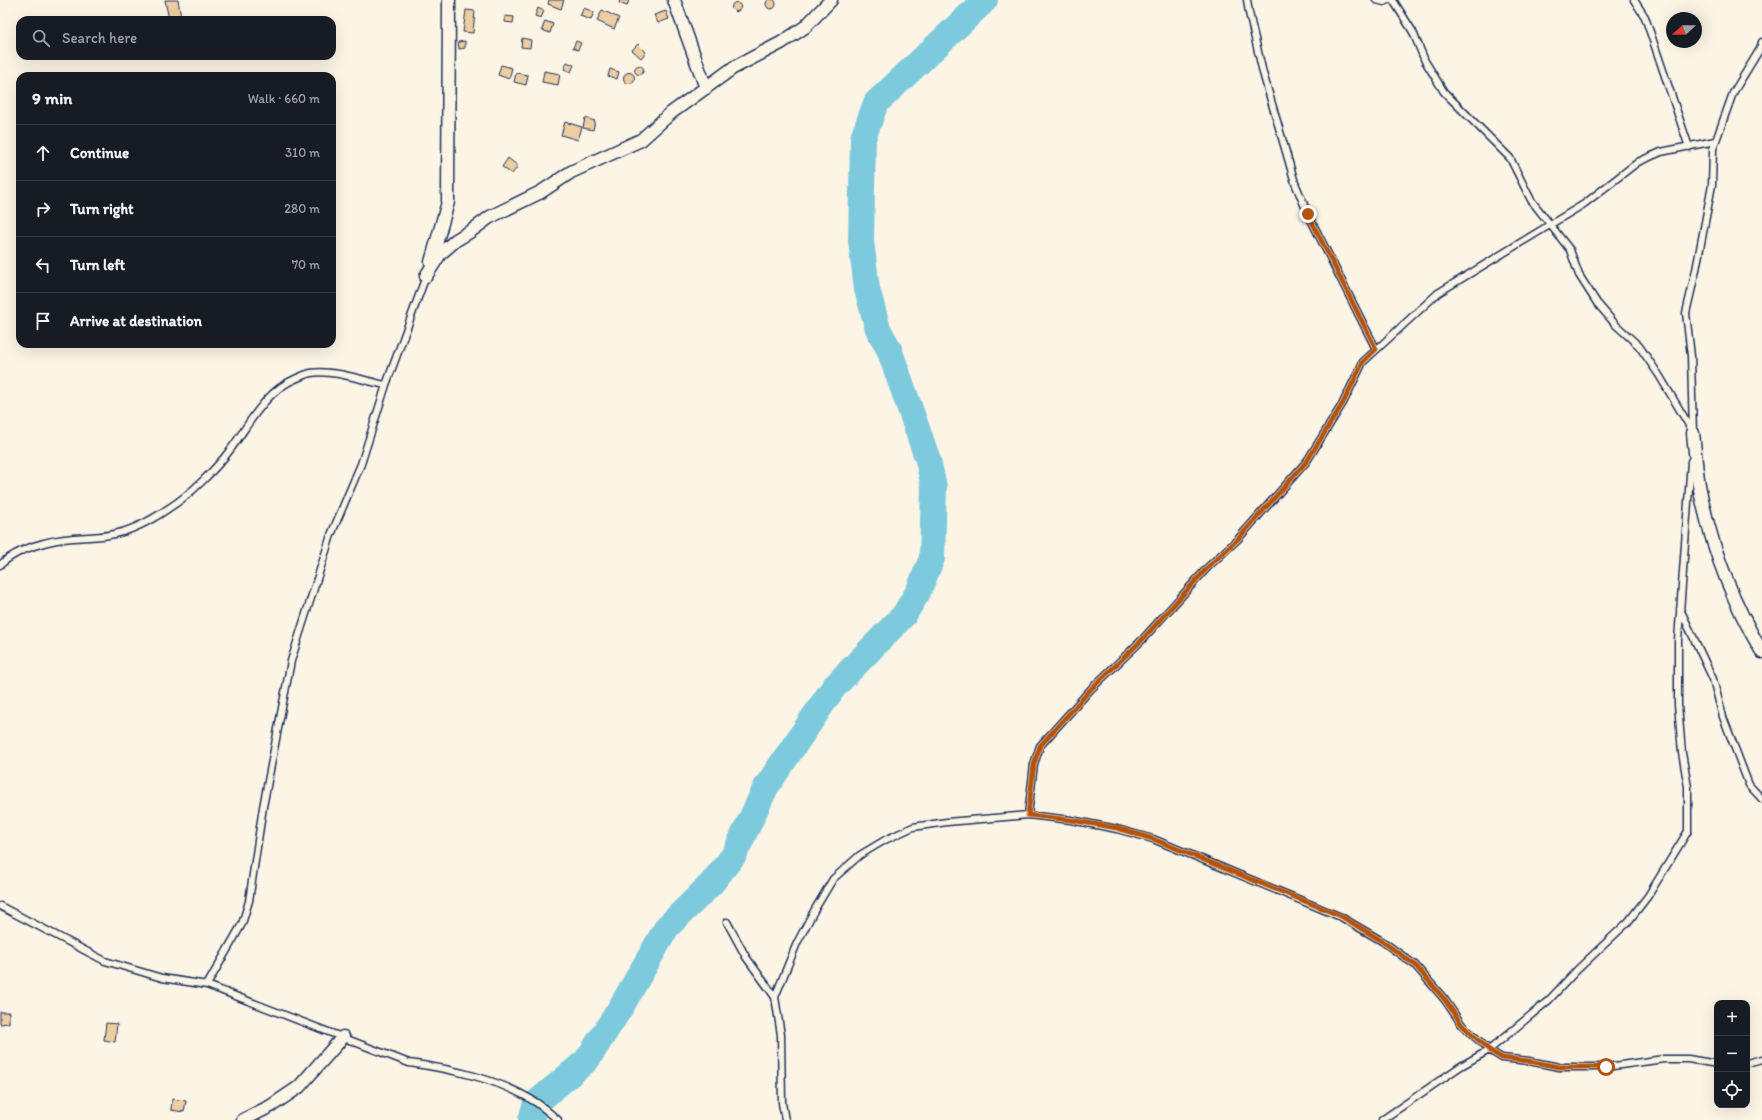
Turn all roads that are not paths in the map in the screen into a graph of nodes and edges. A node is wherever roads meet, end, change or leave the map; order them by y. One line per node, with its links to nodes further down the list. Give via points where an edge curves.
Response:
1 (449, 0): 14 (street, via 448,202)
2 (674, 0): 10 (street)
3 (831, 0): 10 (street, via 805,27 781,43 733,68)
4 (1248, 0): 15 (lane, via 1263,73 1295,184)
5 (1376, 0): 6 (lane)
6 (1388, 0)
7 (1393, 0): 13 (lane, via 1444,92 1510,158 1531,200)
8 (1634, 0): 12 (lane, via 1645,17)
9 (1762, 42): 11 (lane, via 1733,93)
10 (706, 88): 14 (street, via 671,113 641,140 571,172 541,192 490,216 440,254)
11 (1715, 141): 12 (lane); 17 (lane, via 1712,185 1686,313)
12 (1689, 147): 13 (lane, via 1661,152 1638,162 1584,204)
13 (1552, 224): 15 (lane, via 1438,293); 17 (lane, via 1570,250 1579,275 1596,303 1616,326 1639,346)
14 (426, 276): 16 (lane)
15 (1376, 349): 22 (lane, via 1363,362 1343,403 1307,461 1238,539 1208,567 1141,641 1091,689 1040,746 1034,764)
16 (386, 385): 18 (lane, via 327,372 311,373 293,380 281,386 254,414 230,451 202,481 170,508 137,526 110,535 71,538 39,545 7,559); 25 (lane, via 361,464 332,535 291,661 263,807 249,900 242,924)
17 (1693, 433): 19 (lane); 20 (street, via 1699,484 1718,556 1745,624)
18 (0, 565)
19 (1680, 608): 21 (lane, via 1713,679 1723,717 1749,785); 28 (lane, via 1678,705 1688,787 1688,831 1648,896 1628,922 1576,970 1549,1000)
20 (1762, 652)
21 (1762, 799)
22 (1028, 815): 26 (lane, via 913,827 860,855 833,879 815,909 797,943); 28 (lane, via 1117,828 1153,839 1341,916 1415,965 1445,1000 1462,1025)
23 (0, 906): 25 (lane, via 105,960 162,978)
24 (727, 922): 26 (lane, via 746,957)
25 (207, 985): 27 (lane)
26 (775, 997): 34 (lane, via 781,1035 782,1103)
27 (343, 1037): 32 (street, via 299,1087 272,1106); 33 (lane, via 409,1063 439,1067 502,1085 536,1103)
28 (1489, 1050): 31 (lane, via 1502,1058 1559,1067 1606,1067 1664,1059 1688,1059); 35 (lane)
29 (1762, 1059): 30 (lane)
30 (1750, 1062)
31 (1714, 1063)
32 (243, 1120)
33 (558, 1120)
34 (785, 1120)
35 (1382, 1120)

